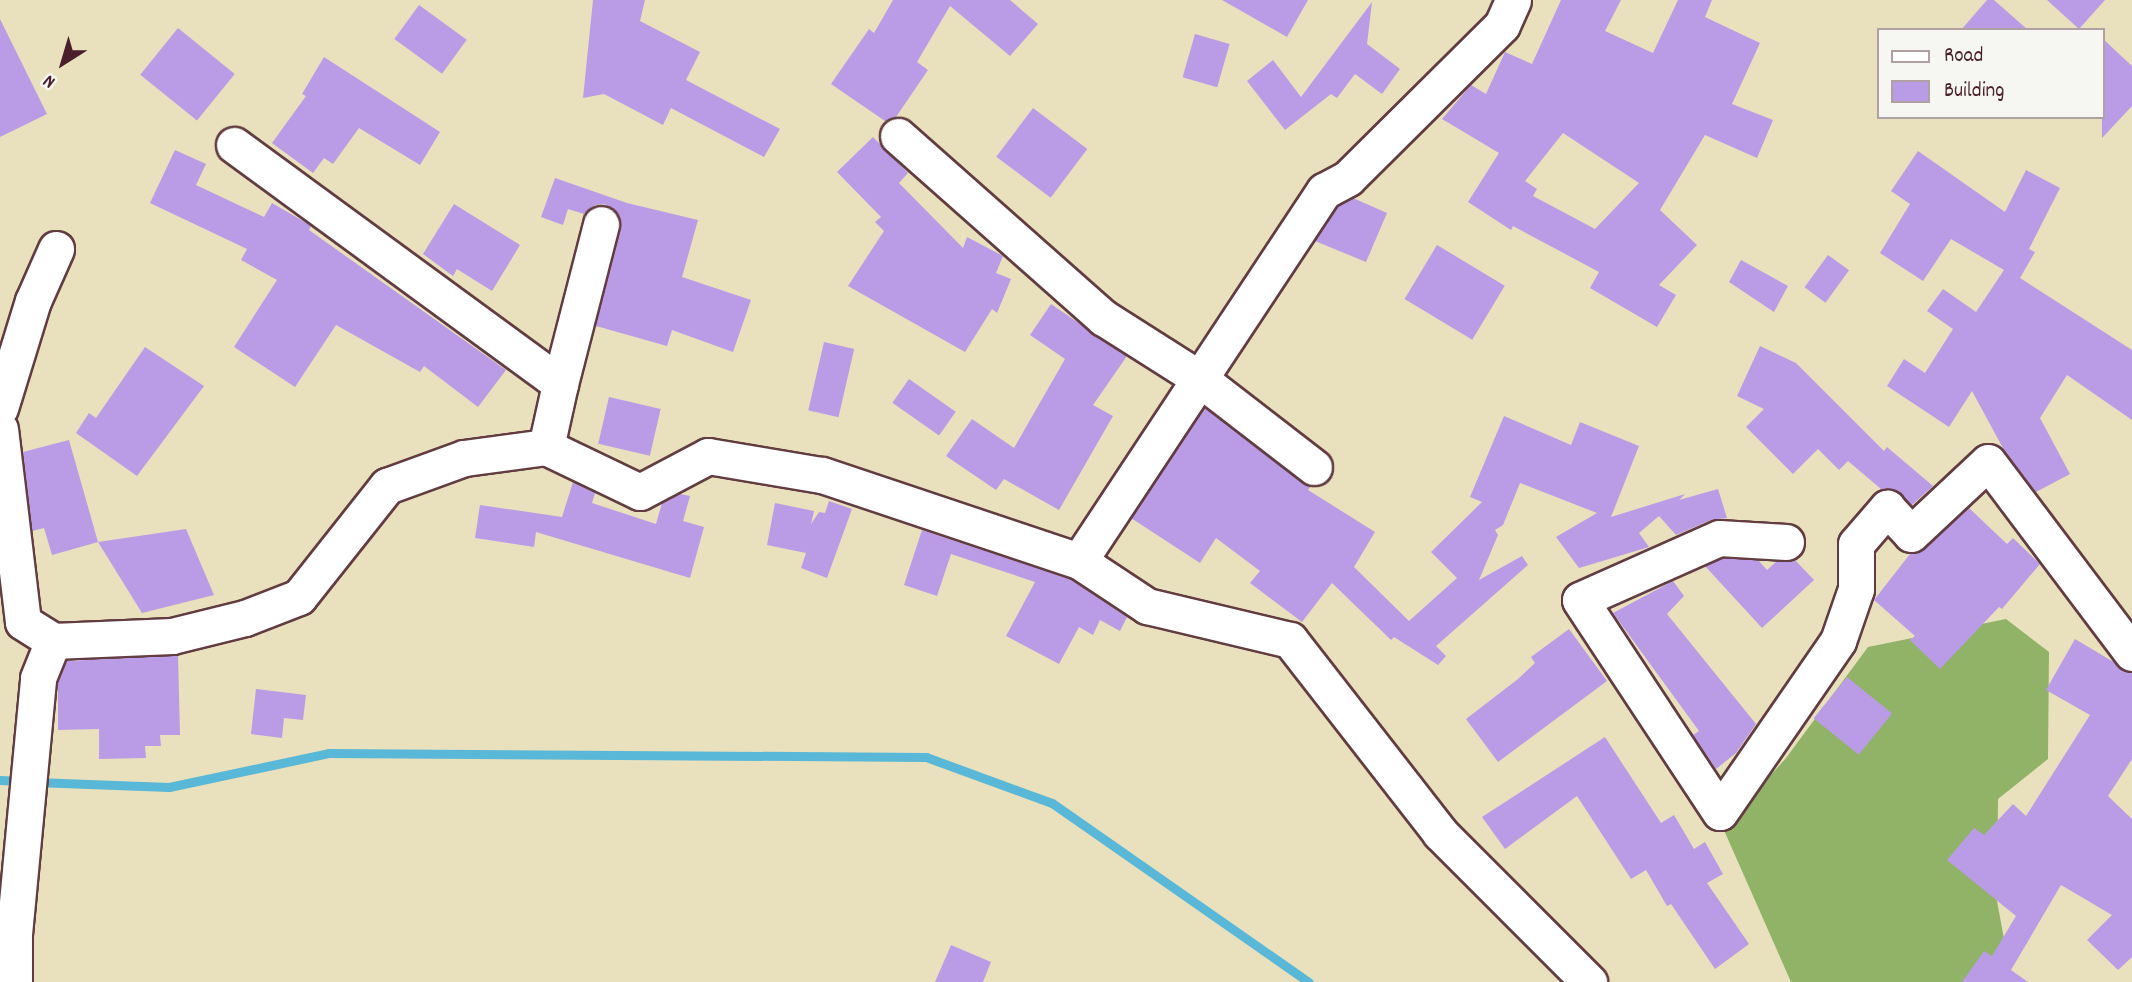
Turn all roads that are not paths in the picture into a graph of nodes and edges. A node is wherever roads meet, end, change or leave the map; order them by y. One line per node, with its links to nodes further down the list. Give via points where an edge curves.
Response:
1 (1513, 0): 6 (street, via 1503,24 1348,178 1325,191)
2 (898, 136): 6 (street, via 1104,318)
3 (234, 145): 7 (street)
4 (601, 225): 7 (street)
5 (56, 249): 8 (street, via 33,301)
6 (1200, 380): 11 (street); 13 (street)
7 (560, 384): 10 (street)
8 (0, 408)
9 (0, 429): 14 (street, via 23,622)
10 (545, 447): 13 (street, via 640,492 708,456 822,475); 14 (street, via 464,458 387,486 299,597 245,618 172,636)
11 (1314, 467)
12 (1786, 542): 15 (street, via 1719,538 1580,600 1720,812 1838,641 1856,589 1856,544 1887,508 1911,534 1988,462)
13 (1079, 561): 17 (street, via 1147,606 1290,640 1440,833)
14 (53, 641): 16 (street, via 38,678 14,934)
15 (2132, 653)
16 (14, 982)
17 (1590, 982)

